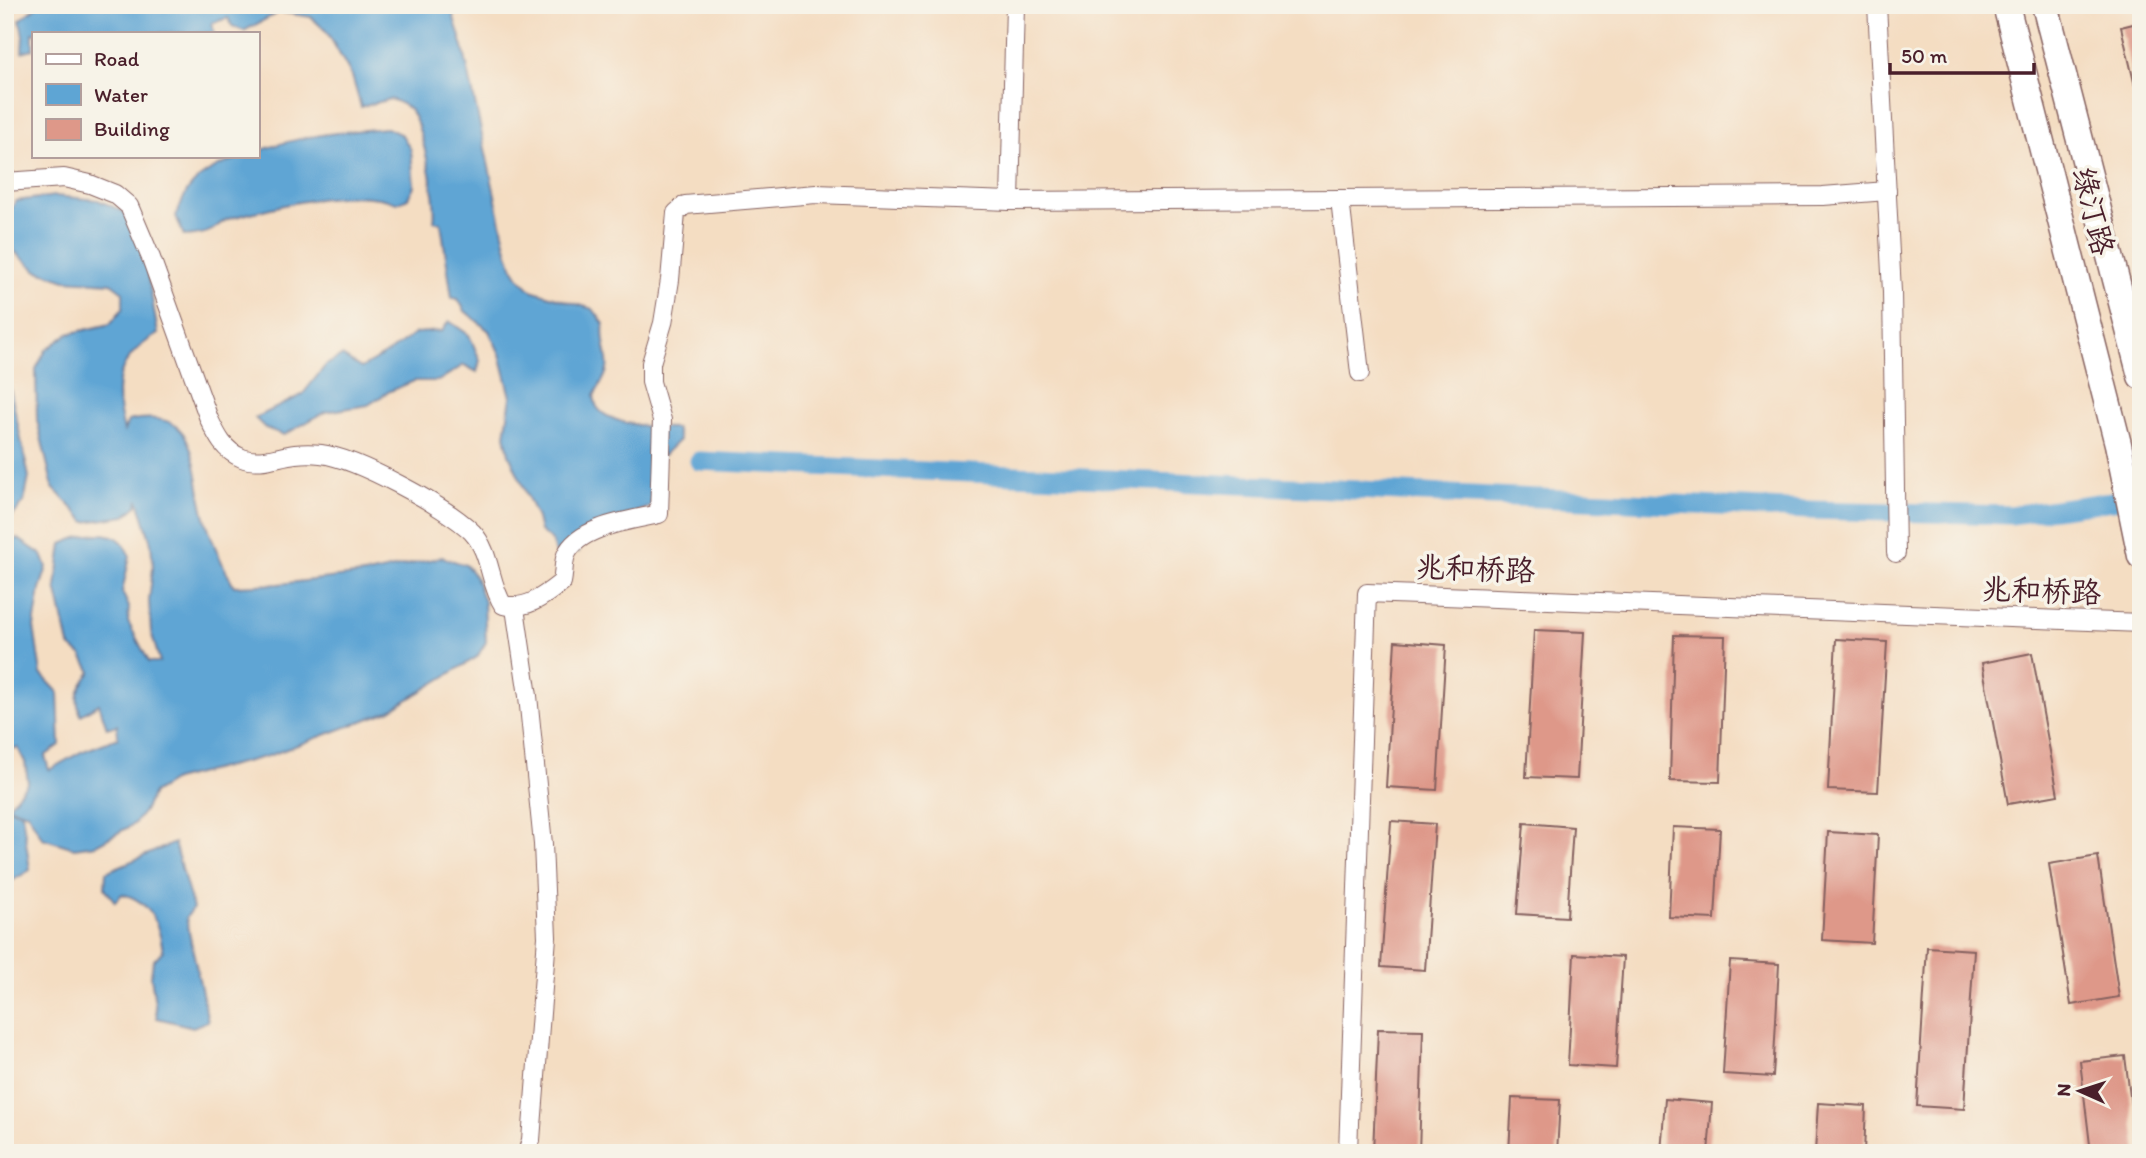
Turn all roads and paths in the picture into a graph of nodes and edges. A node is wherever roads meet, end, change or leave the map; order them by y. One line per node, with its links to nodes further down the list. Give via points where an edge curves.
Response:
1 (1015, 5): 8 (street)
2 (1877, 5): 6 (street)
3 (2006, 5): 12 (main road, 绿汀路, via 2118,444)
4 (2046, 5): 10 (main road, 绿汀路)
5 (5, 182): 13 (street, via 64,178 115,194 128,206 209,419 232,454 264,461 296,453 324,454 419,495 474,534 485,553 496,595 503,605)
6 (1887, 191): 7 (street, via 1823,196); 11 (street)
7 (1340, 199): 8 (street); 9 (street)
8 (1010, 201): 13 (street, via 816,194 685,205 676,213 670,280 652,363 651,382 662,420 659,514 586,535 566,555 562,582 544,596)
9 (1360, 373)
10 (2141, 376)
11 (1896, 553)
12 (2141, 556)
13 (515, 608): 15 (street, via 540,817 547,937)
14 (2141, 623): 16 (street, 兆和桥路, via 1367,593)
15 (527, 1153)
16 (1348, 1153)

